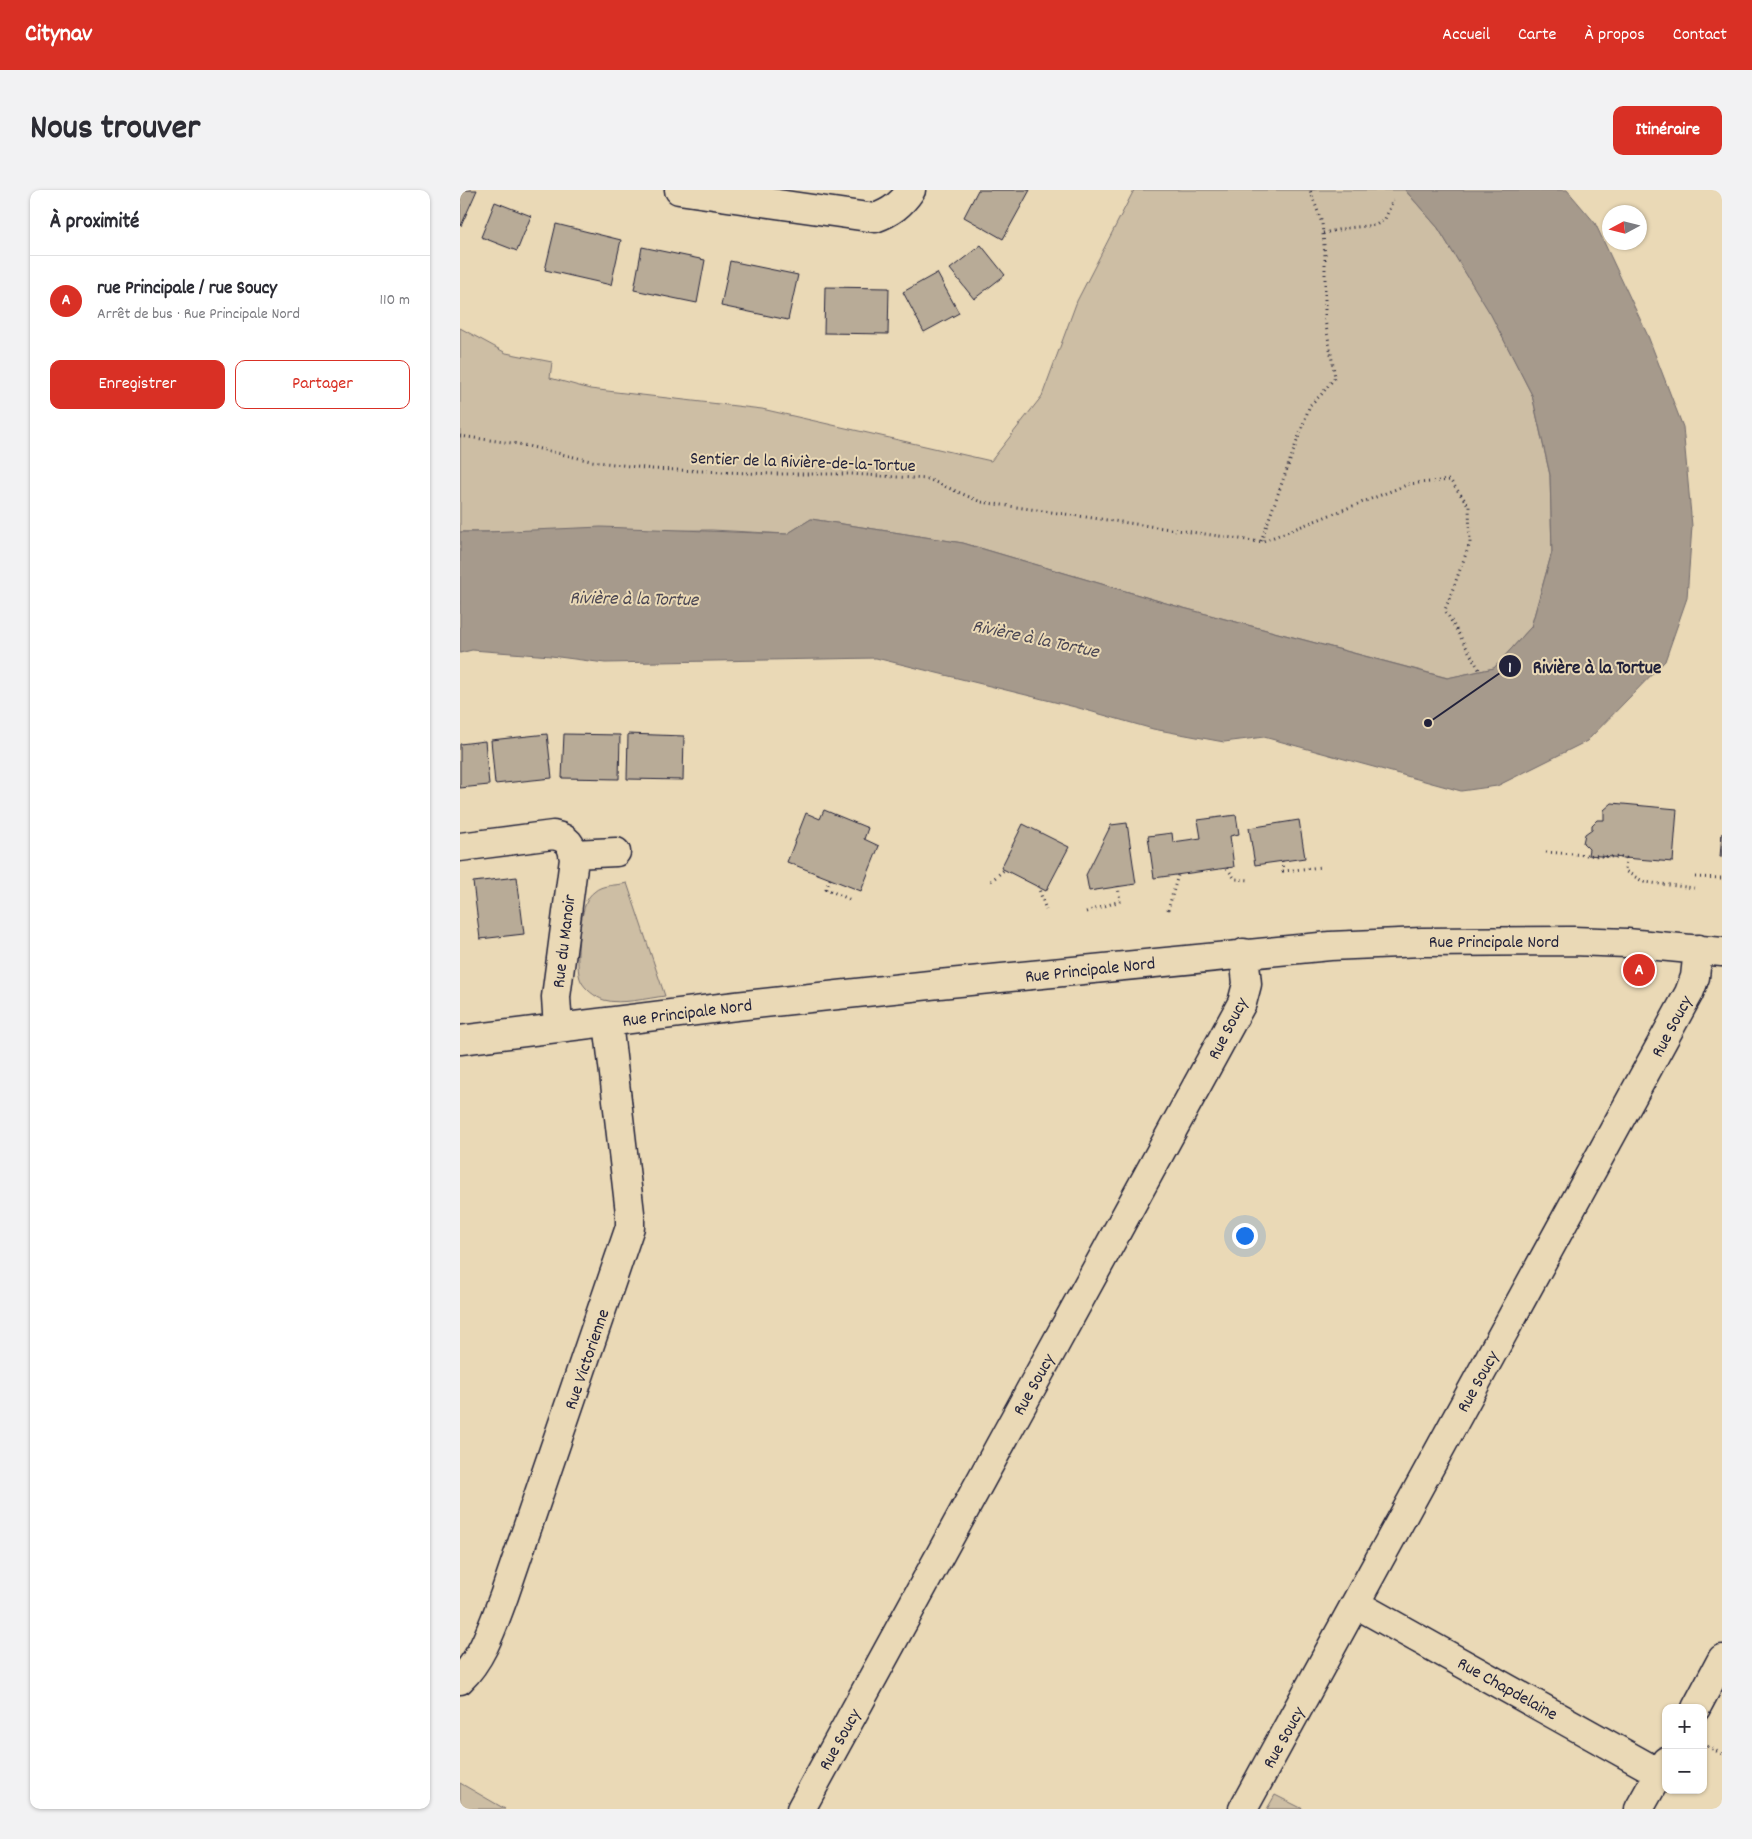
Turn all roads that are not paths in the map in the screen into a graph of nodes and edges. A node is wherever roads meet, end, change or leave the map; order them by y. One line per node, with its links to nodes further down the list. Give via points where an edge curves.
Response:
1 (679, 190): 2 (street, via 875,218 902,202)
2 (910, 190)
3 (460, 847): 5 (street, via 553,835 568,841)
4 (616, 852): 5 (street)
5 (573, 854): 9 (street, Rue du Manoir, via 556,997)
6 (1710, 951): 7 (street, Rue Principale Nord, via 1626,943 1498,940 1361,944); 11 (street, Rue Soucy)
7 (1244, 954): 8 (street, Rue Principale Nord, via 939,984); 17 (street, Rue Soucy, via 1247,984 1242,1003)
8 (608, 1022): 9 (street, Rue Principale Nord); 13 (street, Rue Victorienne, via 630,1227 504,1596 487,1640)
9 (558, 1028): 10 (street, Rue Principale Nord)
10 (460, 1040)
11 (1356, 1604): 15 (street, Rue Chapdelaine); 18 (street, Rue Soucy)
12 (1722, 1659): 14 (street)
13 (460, 1680)
14 (1698, 1704)
15 (1662, 1766)
16 (1662, 1769): 19 (street)
17 (801, 1809)
18 (1243, 1809)
19 (1639, 1809)

